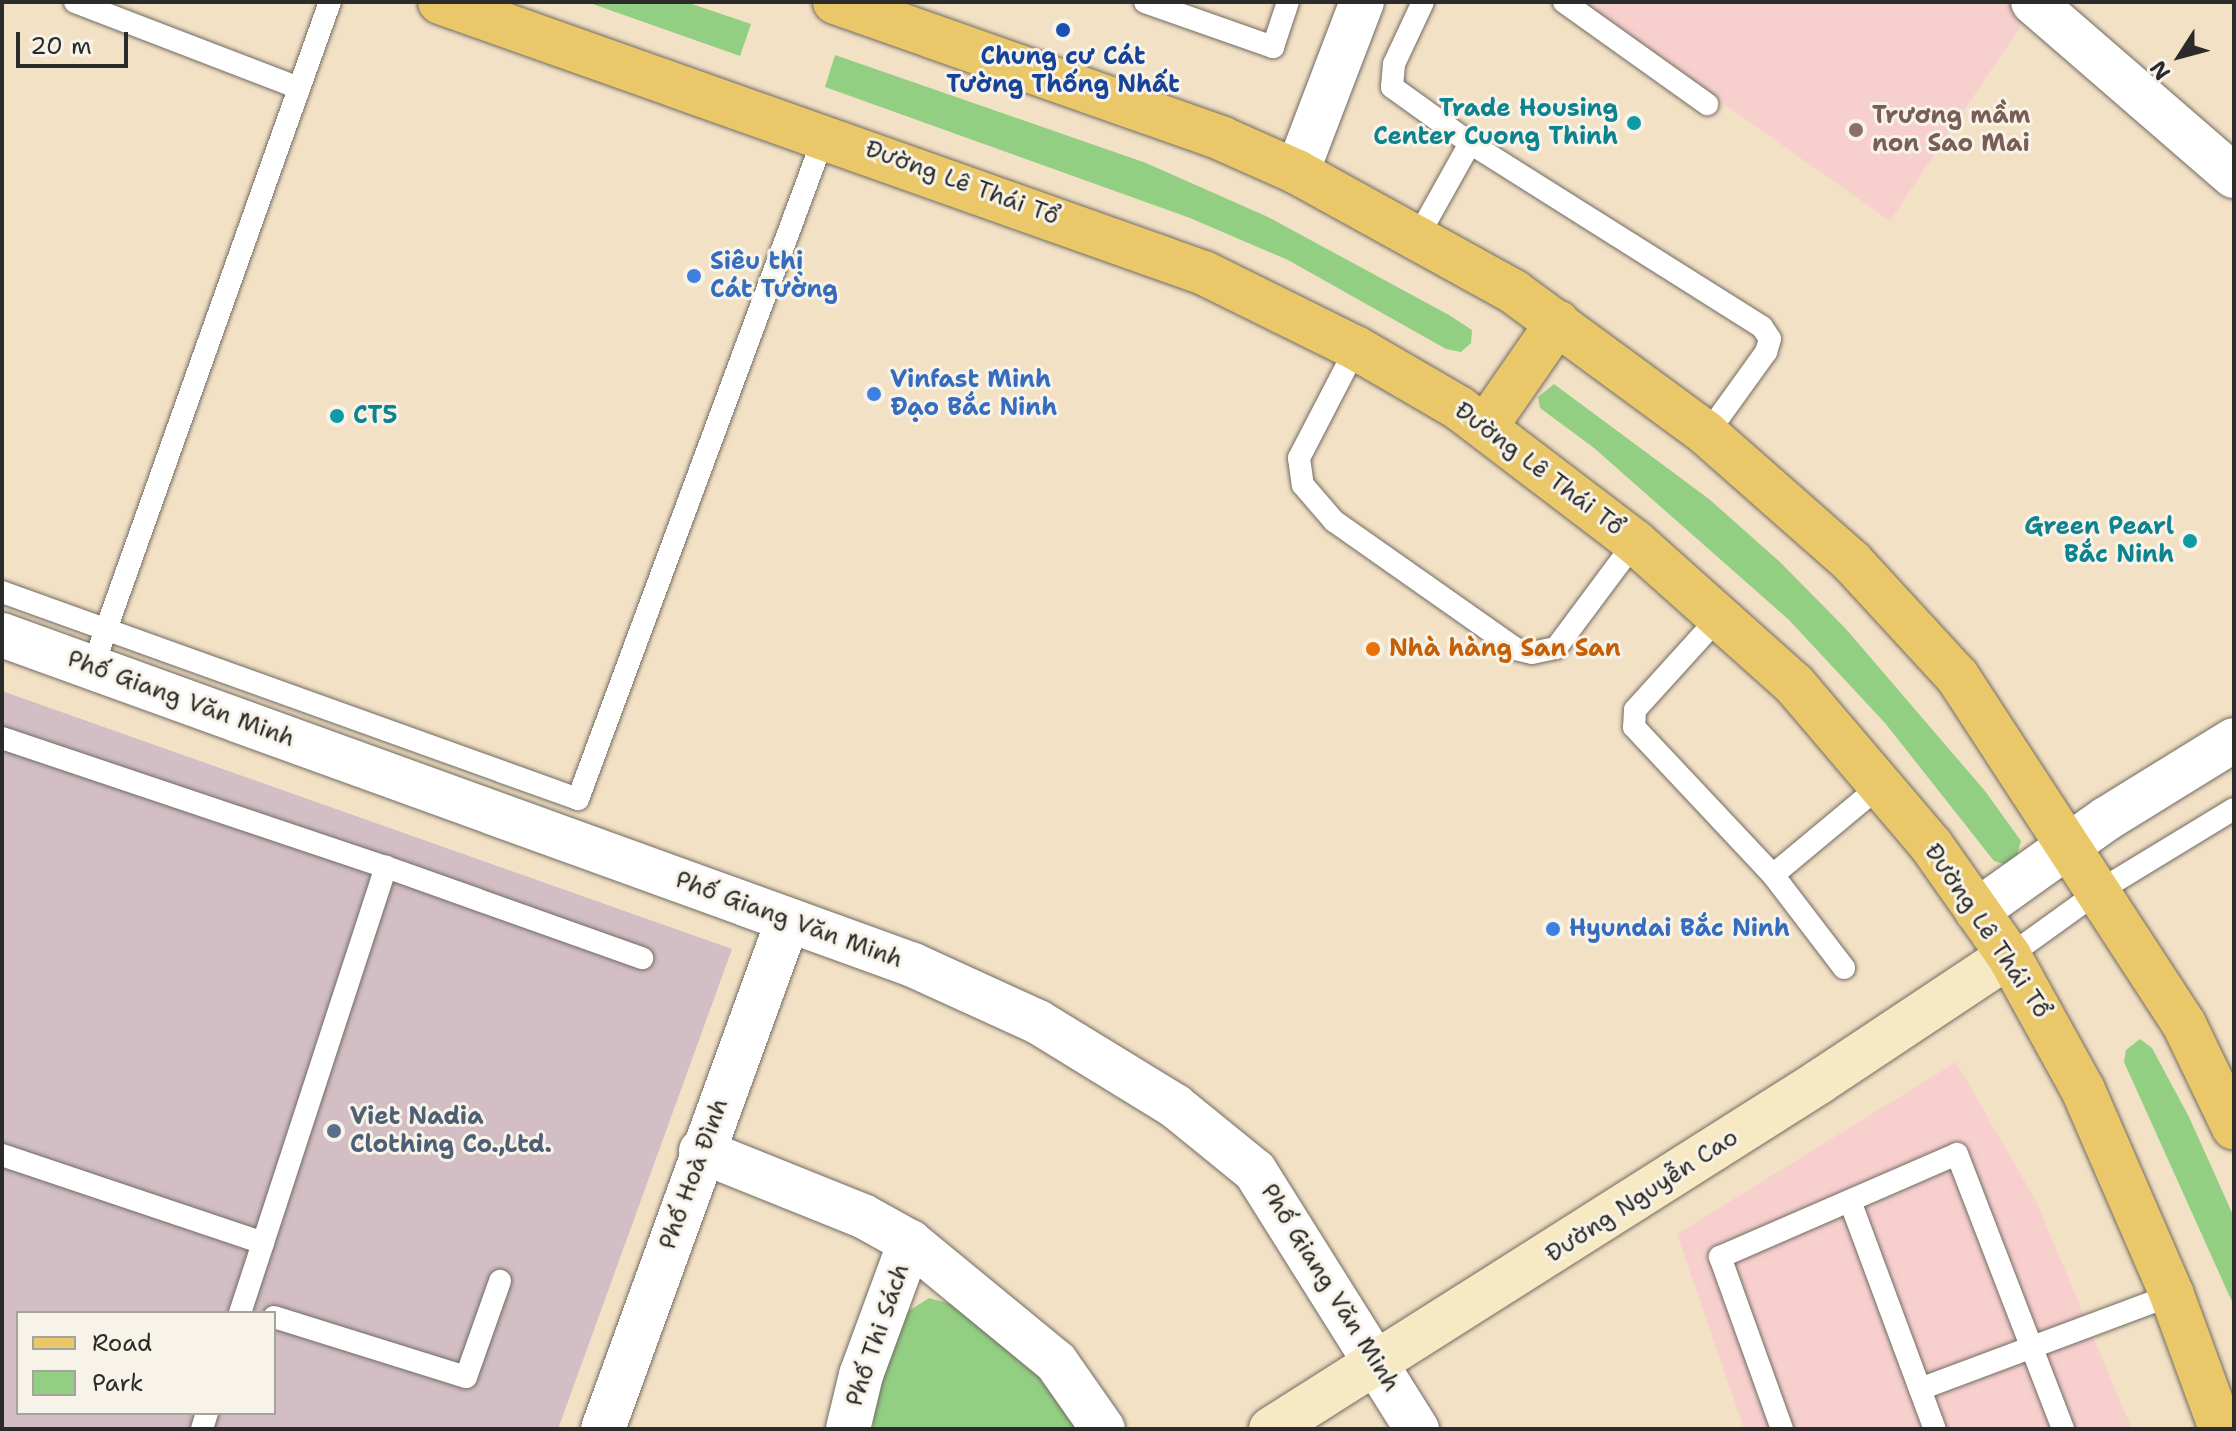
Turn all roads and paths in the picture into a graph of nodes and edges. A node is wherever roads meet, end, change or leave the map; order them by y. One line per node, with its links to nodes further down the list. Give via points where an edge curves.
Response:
1 (75, 2): 11 (lane)
2 (330, 2): 11 (lane)
3 (440, 2): 13 (main road, Đường Lê Thái Tổ)
4 (835, 2): 15 (main road, via 1210,134)
5 (1145, 2): 6 (lane, via 1273,47)
6 (1288, 2)
7 (1362, 2): 15 (street)
8 (1423, 2): 14 (lane, via 1394,64 1392,87)
9 (1564, 2): 12 (lane)
10 (2033, 2): 16 (street)
11 (299, 88): 26 (lane)
12 (1707, 104)
13 (825, 134): 19 (main road, Đường Lê Thái Tổ, via 1163,255); 26 (lane, via 578,799)
14 (1470, 143): 17 (lane); 21 (lane, via 1762,327 1770,339 1766,352)
15 (1297, 172): 17 (main road)
16 (2234, 176)
17 (1417, 238): 18 (main road)
18 (1558, 322): 20 (main road); 21 (main road)
19 (1356, 348): 20 (main road, Đường Lê Thái Tổ); 22 (lane, via 1299,458 1303,485 1334,521 1516,649 1532,653 1556,648)
20 (1486, 426): 22 (main road, Đường Lê Thái Tổ)
21 (1707, 434): 31 (main road, via 1831,543 1911,623 1957,676)
22 (1635, 542): 24 (main road, Đường Lê Thái Tổ)
23 (2, 592): 26 (lane)
24 (1721, 615): 29 (main road, Đường Lê Thái Tổ, via 1794,684); 33 (lane, via 1631,719)
25 (2, 635): 26 (street, Phố Giang Văn Minh)
26 (99, 648): 36 (street, Phố Giang Văn Minh)
27 (2, 738): 32 (lane)
28 (2234, 740): 31 (street)
29 (1880, 786): 33 (lane); 35 (main road, Đường Lê Thái Tổ)
30 (2234, 809): 34 (lane)
31 (2070, 845): 34 (main road); 35 (street)
32 (386, 867): 38 (lane); 45 (lane)
33 (1773, 875): 39 (lane)
34 (2099, 891): 37 (lane); 40 (main road, via 2184,1024)
35 (1977, 911): 37 (main road, Đường Lê Thái Tổ)
36 (788, 920): 41 (street, Phố Hoà Đình); 51 (street, Phố Giang Văn Minh, via 982,993 1114,1067 1206,1129 1255,1171)
37 (2009, 956): 47 (main road, Đường Lê Thái Tổ, via 2083,1090); 51 (main road, Đường Nguyễn Cao)
38 (642, 958)
39 (1844, 968)
40 (2234, 1128)
41 (701, 1151): 44 (street, via 863,1216); 53 (street, Phố Hoà Đình)
42 (2, 1155): 45 (lane)
43 (1850, 1201): 50 (lane, via 1957,1154); 52 (lane); 58 (lane, via 1720,1257)
44 (910, 1242): 54 (street, Phố Thi Sách, via 861,1375); 55 (street, via 1056,1362)
45 (263, 1243): 48 (lane)
46 (500, 1281): 49 (lane, via 466,1377)
47 (2172, 1295): 50 (lane); 61 (main road, Đường Lê Thái Tổ)
48 (249, 1311)
49 (276, 1318)
50 (2034, 1347): 52 (lane); 60 (lane)
51 (1380, 1364): 56 (main road, Đường Nguyễn Cao); 57 (street, Phố Giang Văn Minh)
52 (1920, 1389): 59 (lane)
53 (603, 1429)
54 (848, 1429)
55 (1103, 1429)
56 (1271, 1429)
57 (1417, 1429)
58 (1782, 1429)
59 (1935, 1429)
60 (2063, 1429)
61 (2221, 1429)

